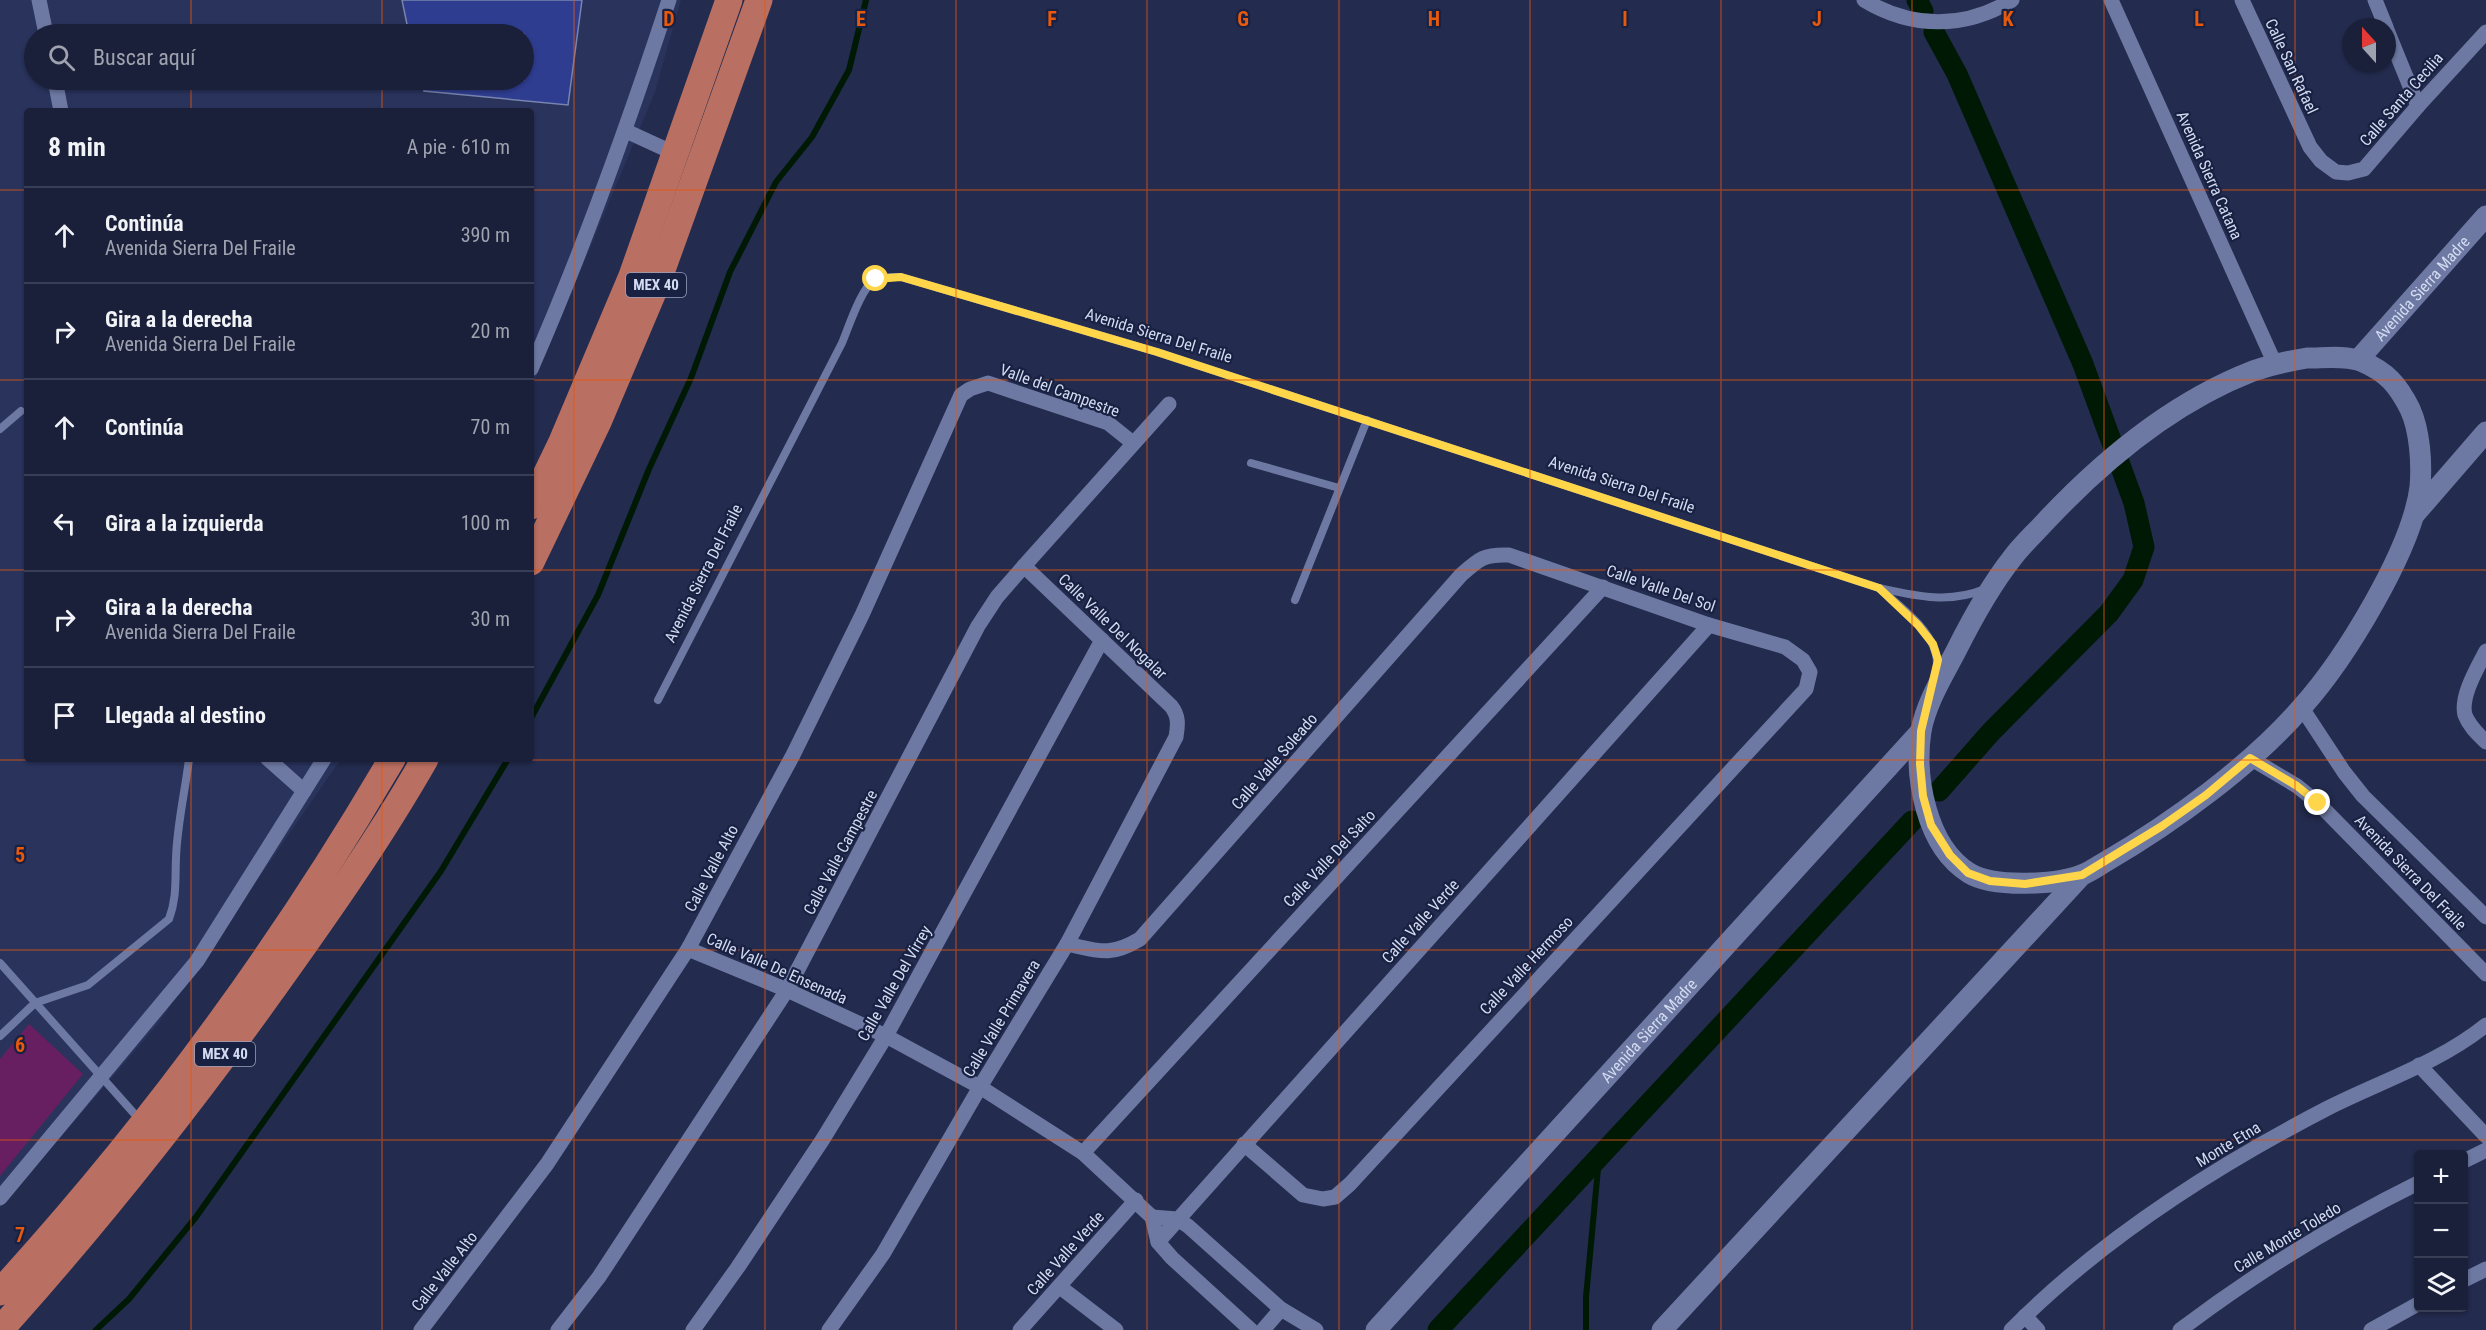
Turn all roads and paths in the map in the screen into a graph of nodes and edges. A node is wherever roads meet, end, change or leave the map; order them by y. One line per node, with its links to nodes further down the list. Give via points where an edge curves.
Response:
1 (39, 0): 11 (street)
2 (669, 0): 17 (street)
3 (729, 0): 19 (highway, MEX 40)
4 (759, 0): 36 (highway, MEX 40, via 659,278 598,422)
5 (1864, 0): 6 (street, via 1901,18 1941,23 1981,16)
6 (2012, 0)
7 (2112, 0): 23 (street, Avenida Sierra Catana)
8 (2242, 0): 18 (street, Calle San Rafael)
9 (2375, 0): 10 (street)
10 (2382, 18)
11 (44, 24)
12 (2486, 32): 15 (street, Calle Santa Cecilia)
13 (2396, 52): 15 (street)
14 (57, 90): 16 (street)
15 (2418, 106): 18 (street, Calle Santa Cecilia, via 2364,168 2336,172)
16 (60, 108)
17 (626, 131): 19 (street); 22 (street)
18 (2310, 147)
19 (676, 154): 33 (highway, MEX 40, via 632,276)
20 (2486, 216): 21 (street, Avenida Sierra Madre)
21 (2358, 360): 23 (street, via 2307,358); 34 (street, via 2384,373 2400,388 2415,422 2420,486)
22 (534, 362)
23 (2275, 364): 38 (street, via 2222,384 2149,429 2078,487 2013,557)
24 (970, 389): 30 (street, Valle del Campestre, via 988,383 1108,423); 61 (street, Calle Valle Alto, via 956,403 862,615 793,755)
25 (1169, 404): 30 (street, Calle Valle Campestre)
26 (21, 411): 28 (lane)
27 (1367, 420): 32 (lane); 40 (lane, Avenida Sierra Del Fraile); 46 (lane, Avenida Sierra Del Fraile, via 1157,352 901,277 876,279 862,297)
28 (0, 429)
29 (2486, 432): 34 (street)
30 (1133, 443): 37 (street, Calle Valle Campestre)
31 (1251, 463): 32 (lane)
32 (1339, 488): 41 (lane)
33 (534, 500)
34 (2413, 517): 47 (street, via 2372,605)
35 (1490, 554): 39 (street, Calle Valle Del Sol, via 1509,555); 60 (street, Calle Valle Soleado, via 1461,575 1140,939 1123,949 1104,952)
36 (534, 555)
37 (1024, 566): 43 (street, Calle Valle Del Nogalar); 64 (street, Calle Valle Campestre, via 978,626)
38 (1995, 585): 40 (lane, Avenida Sierra Del Fraile, via 1973,594 1943,598); 49 (street, via 1973,617)
39 (1603, 587): 42 (street, Calle Valle Del Sol); 76 (street, Calle Valle Del Salto)
40 (1879, 588): 49 (lane, Avenida Sierra Del Fraile, via 1933,644 1938,660)
41 (1295, 600)
42 (1709, 625): 45 (street, Calle Valle Del Sol, via 1785,647 1803,660); 74 (street, Calle Valle Verde)
43 (1102, 640): 48 (street, Calle Valle Del Nogalar); 68 (street, Calle Valle Del Virrey)
44 (2486, 651): 50 (street, via 2465,698 2465,714)
45 (1810, 672): 74 (street, Calle Valle Hermoso, via 1806,689 1335,1197 1303,1195)
46 (658, 700)
47 (2302, 708): 51 (street); 59 (street, Avenida Sierra Del Fraile, via 2363,795)
48 (1176, 713): 60 (street, Calle Valle Primavera, via 1176,737)
49 (1924, 722): 58 (street, via 1920,764 1931,825 1950,855 1968,873 1990,881 2025,884); 101 (street, Avenida Sierra Madre)
50 (2486, 742)
51 (2250, 758): 58 (street, via 2162,826); 63 (street, Avenida Sierra Del Fraile, via 2318,803)
52 (189, 762): 65 (lane, via 176,858 177,889 169,919 88,985)
53 (271, 762): 57 (street)
54 (322, 762): 57 (street)
55 (390, 762): 72 (highway, MEX 40, via 285,929)
56 (422, 762): 91 (highway, MEX 40, via 322,920 182,1113 62,1261)
57 (304, 791): 70 (street, via 197,961)
58 (2082, 875): 102 (street)
59 (2486, 917)
60 (1067, 945): 71 (street, Calle Valle Primavera)
61 (688, 949): 64 (street, Calle Valle De Ensenada); 92 (street, Calle Valle Alto, via 548,1164)
62 (0, 963): 65 (lane)
63 (2486, 974)
64 (787, 990): 68 (street, Calle Valle De Ensenada); 93 (street, Calle Valle Campestre, via 599,1277)
65 (35, 1003): 67 (lane); 70 (lane)
66 (2486, 1025): 69 (street, Monte Etna)
67 (0, 1036)
68 (886, 1036): 71 (street, Calle Valle De Ensenada); 94 (street, Calle Valle Del Virrey, via 823,1139)
69 (2420, 1065): 73 (street); 90 (street, Monte Etna, via 2325,1110 2217,1171 2089,1259)
70 (101, 1078): 72 (lane); 79 (street)
71 (980, 1087): 76 (street, Calle Valle De Ensenada); 95 (street, Calle Valle Primavera, via 883,1254)
72 (143, 1123): 87 (highway, MEX 40)
73 (2486, 1136)
74 (1244, 1144): 82 (street, Calle Valle Verde)
75 (2486, 1150): 77 (street)
76 (1083, 1153): 80 (street, Calle Valle De Ensenada)
77 (2468, 1159)
78 (2414, 1185): 105 (street, Calle Monte Toledo, via 2312,1241)
79 (0, 1198)
80 (1136, 1200): 81 (street, Calle Valle De Ensenada); 86 (street, Calle Valle Verde)
81 (1152, 1216): 82 (street); 83 (street)
82 (1177, 1219): 83 (street, Calle Valle Verde); 89 (street)
83 (1158, 1242): 98 (street)
84 (2486, 1269): 85 (street)
85 (2468, 1278)
86 (1060, 1287): 96 (street, Calle Valle Verde); 97 (street)
87 (0, 1292)
88 (2414, 1306): 106 (street)
89 (1281, 1309): 99 (street); 100 (street)
90 (2025, 1316): 103 (street, Monte Etna); 104 (street)
91 (0, 1330)
92 (421, 1330)
93 (558, 1330)
94 (693, 1330)
95 (829, 1330)
96 (1020, 1330)
97 (1116, 1330)
98 (1251, 1330)
99 (1263, 1330)
100 (1316, 1330)
101 (1376, 1330)
102 (1662, 1330)
103 (2011, 1330)
104 (2038, 1330)
105 (2180, 1330)
106 (2371, 1330)

